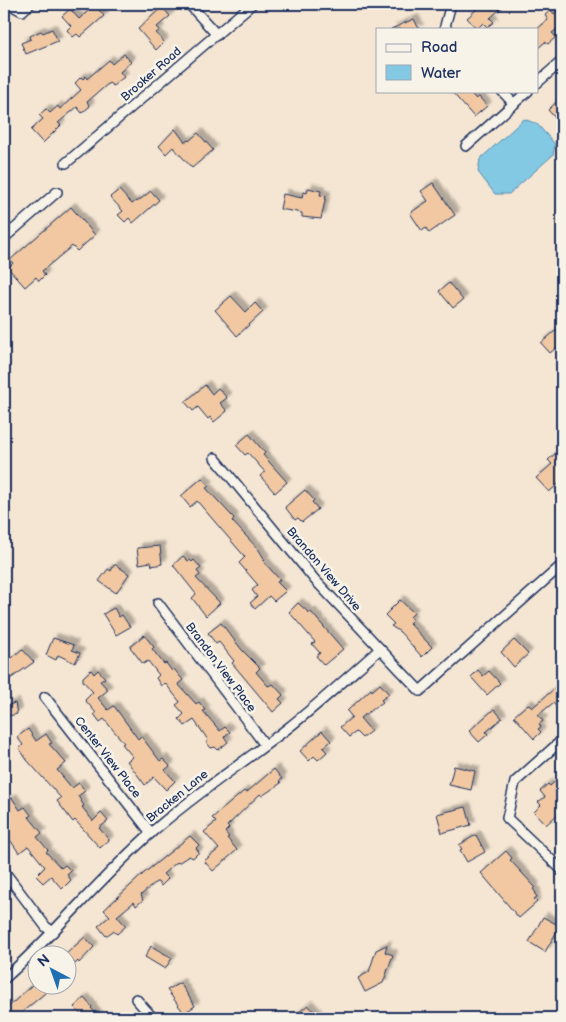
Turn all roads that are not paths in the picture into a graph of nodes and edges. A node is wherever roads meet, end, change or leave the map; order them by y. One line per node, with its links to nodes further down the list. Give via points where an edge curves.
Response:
1 (9, 4): 2 (street, via 22,11)
2 (30, 4)
3 (189, 4): 7 (street)
4 (252, 4): 7 (street, Brooker Road)
5 (451, 4): 6 (street)
6 (446, 28)
7 (217, 35): 14 (street, Brooker Road)
8 (562, 62): 9 (street)
9 (538, 82)
10 (503, 92): 12 (street)
11 (527, 92): 12 (street)
12 (514, 104): 13 (street)
13 (466, 146)
14 (66, 163)
15 (57, 192): 16 (street)
16 (5, 233)
17 (215, 458): 20 (street, Brandon View Drive, via 310,574)
18 (562, 565): 20 (street, Brandon View Drive, via 420,691)
19 (158, 603): 23 (street, Brandon View Place)
20 (380, 649): 23 (street, Bracken Lane)
21 (45, 697): 24 (street, Center View Place)
22 (562, 740): 25 (street, via 515,782 507,818)
23 (265, 745): 24 (street, Bracken Lane)
24 (151, 833): 27 (street, Bracken Lane)
25 (562, 870)
26 (4, 871): 27 (street)
27 (52, 932): 28 (street, Bracken Lane)
28 (4, 979)
29 (136, 998): 30 (street)
30 (153, 1018)

